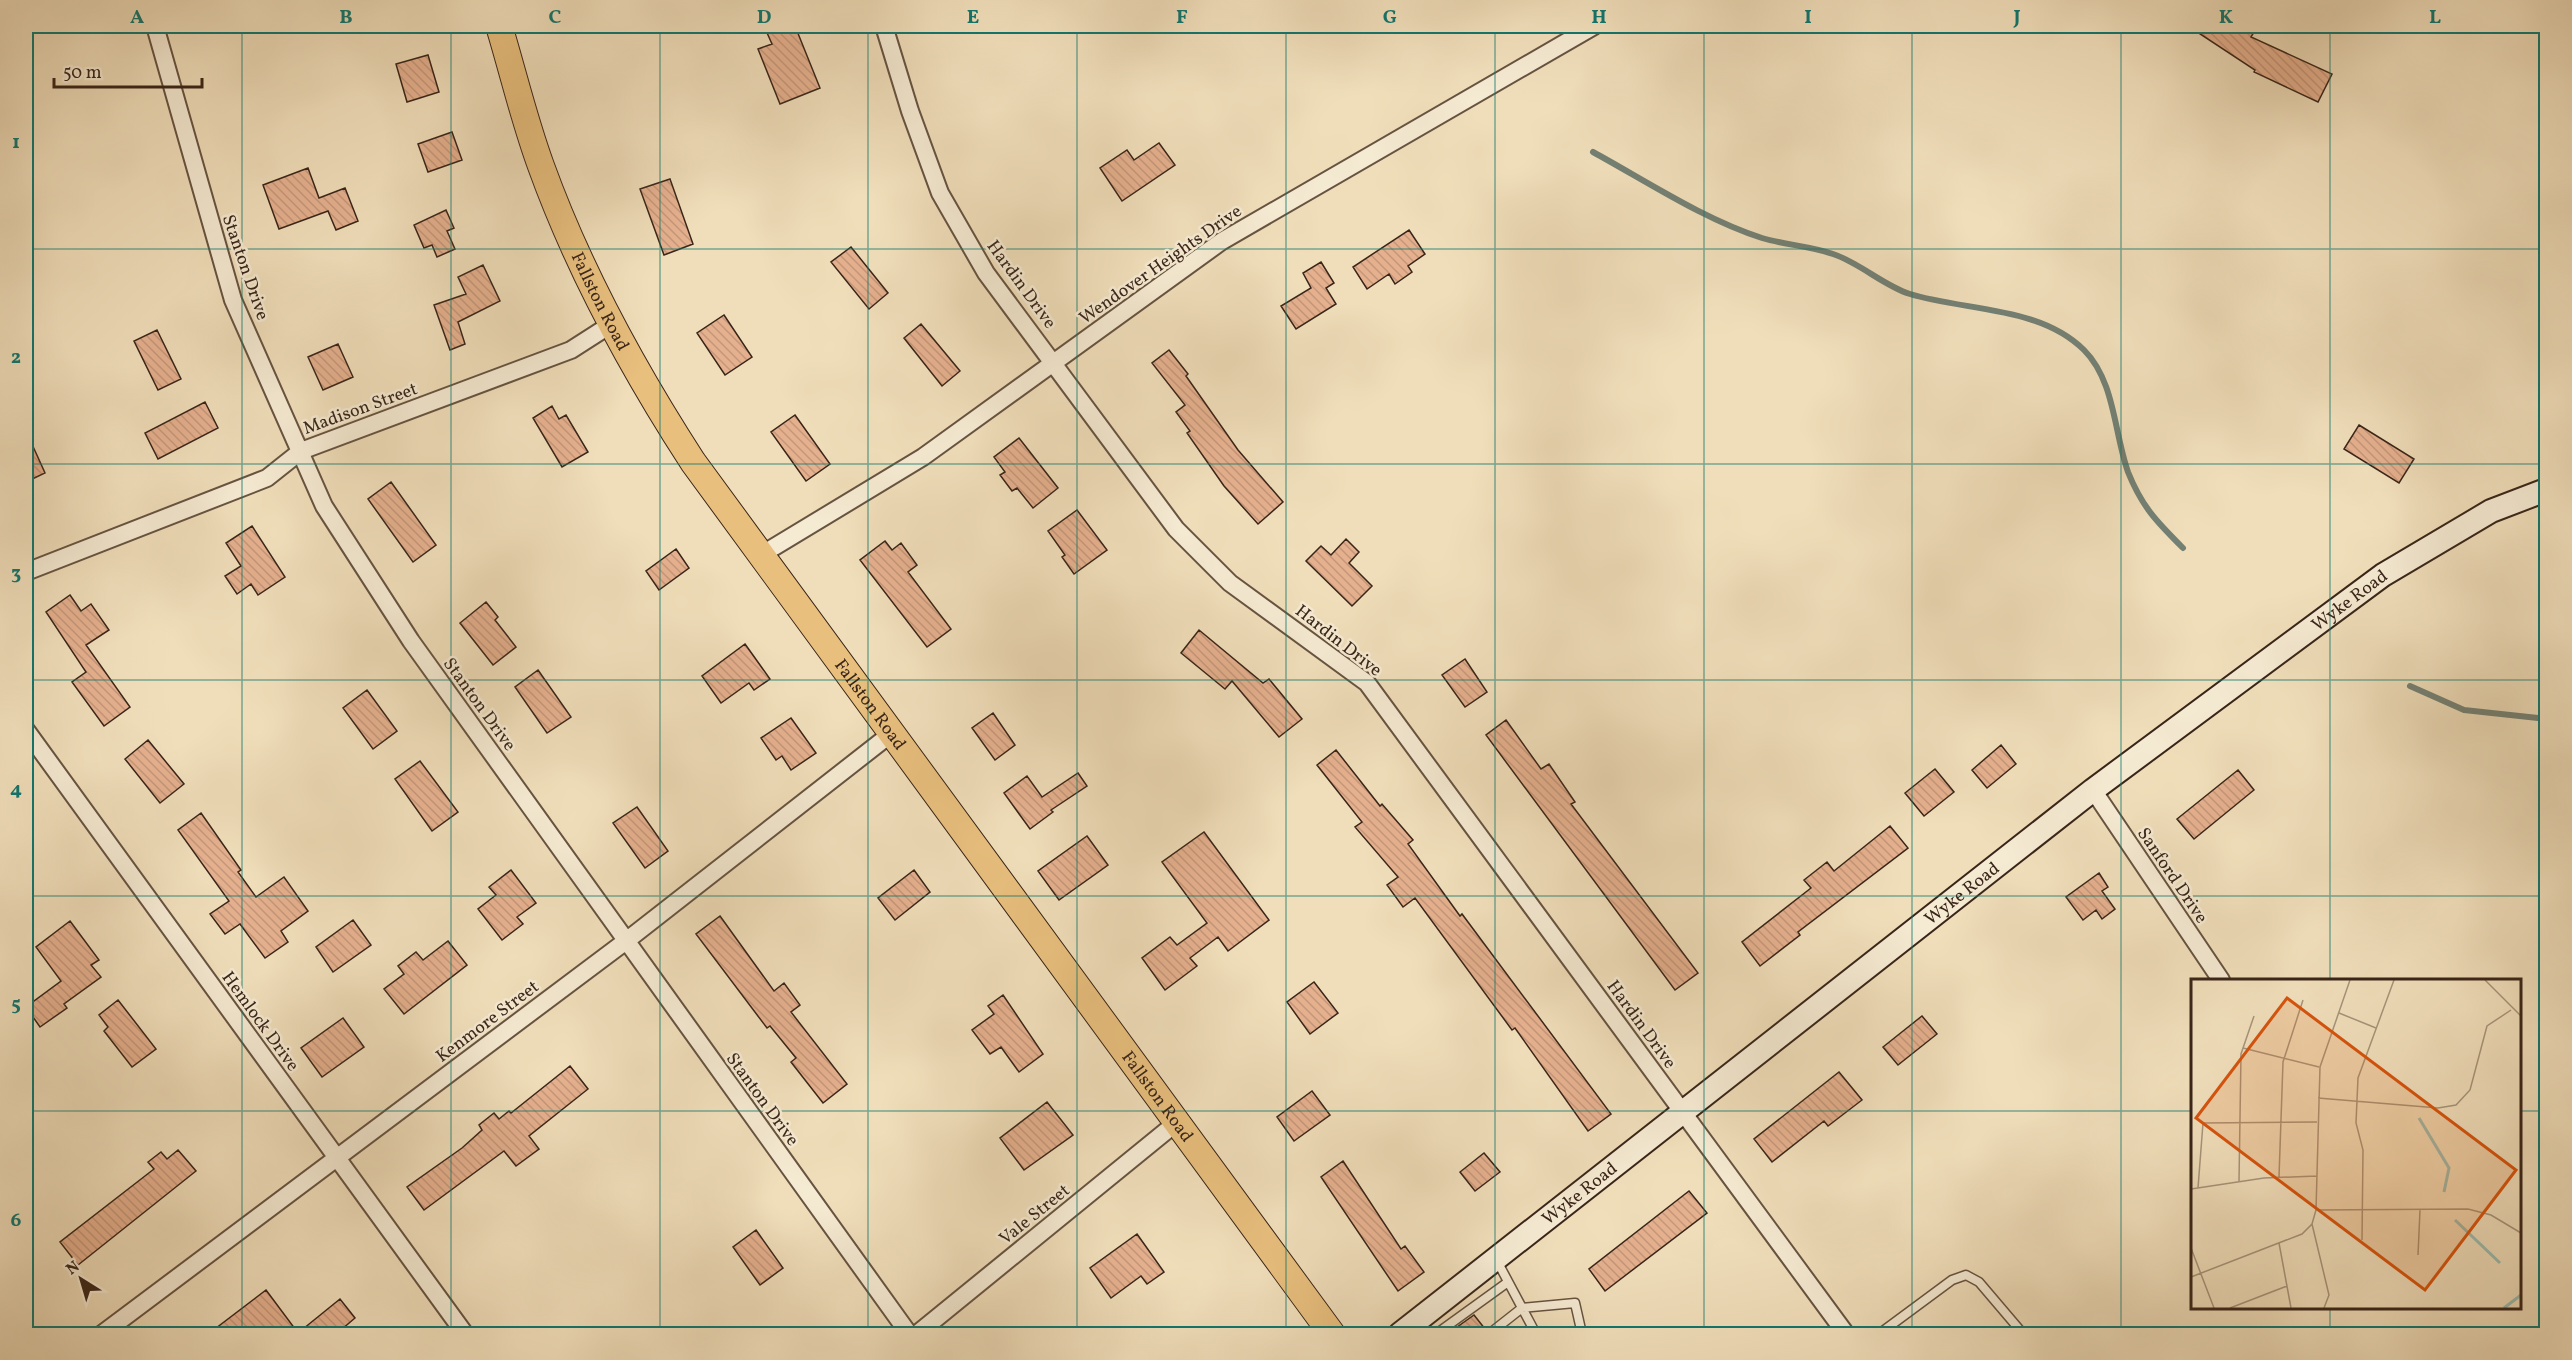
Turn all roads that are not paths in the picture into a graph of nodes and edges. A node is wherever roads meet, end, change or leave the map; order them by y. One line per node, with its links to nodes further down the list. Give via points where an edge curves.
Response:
1 (155, 26): 7 (street, Stanton Drive, via 233,300)
2 (499, 26): 5 (main road, Fallston Road, via 541,166)
3 (884, 26): 6 (street, Hardin Drive, via 940,193 986,273)
4 (1594, 26): 6 (street, Wendover Heights Drive, via 1222,241)
5 (610, 325): 7 (street, Madison Street, via 571,350); 9 (main road, Fallston Road, via 693,462)
6 (1054, 362): 9 (street, Wendover Heights Drive, via 922,457); 16 (street, Hardin Drive, via 1176,530 1230,583 1367,683)
7 (301, 451): 10 (street, Madison Street, via 267,478); 14 (street, Stanton Drive, via 320,498 411,640)
8 (2547, 490): 13 (main road, Wyke Road, via 2491,511 2383,575)
9 (761, 555): 12 (main road, Fallston Road)
10 (26, 572)
11 (26, 730): 18 (street, Hemlock Drive)
12 (892, 733): 14 (street, Kenmore Street); 17 (main road, Fallston Road)
13 (2093, 790): 15 (street, Sanford Drive); 16 (main road, Wyke Road)
14 (626, 941): 18 (street, Kenmore Street); 28 (street, Stanton Drive)
15 (2220, 979)
16 (1682, 1112): 19 (main road, Wyke Road); 34 (street, Hardin Drive)
17 (1176, 1123): 29 (street, Vale Street); 30 (main road, Fallston Road)
18 (337, 1158): 26 (street, Kenmore Street); 27 (street, Hemlock Drive)
19 (1496, 1259): 20 (lane); 22 (main road, Wyke Road)
20 (1508, 1282): 21 (lane); 24 (lane)
21 (1522, 1308): 25 (lane); 32 (lane); 33 (lane, via 1575,1303)
22 (1431, 1310): 24 (lane); 31 (main road, Wyke Road)
23 (2019, 1329): 35 (lane, via 1979,1282 1966,1275 1952,1280)
24 (1438, 1333)
25 (1489, 1334)
26 (102, 1335)
27 (465, 1335)
28 (909, 1335)
29 (917, 1335)
30 (1332, 1335)
31 (1400, 1335)
32 (1536, 1335)
33 (1582, 1335)
34 (1846, 1335)
35 (1879, 1335)

